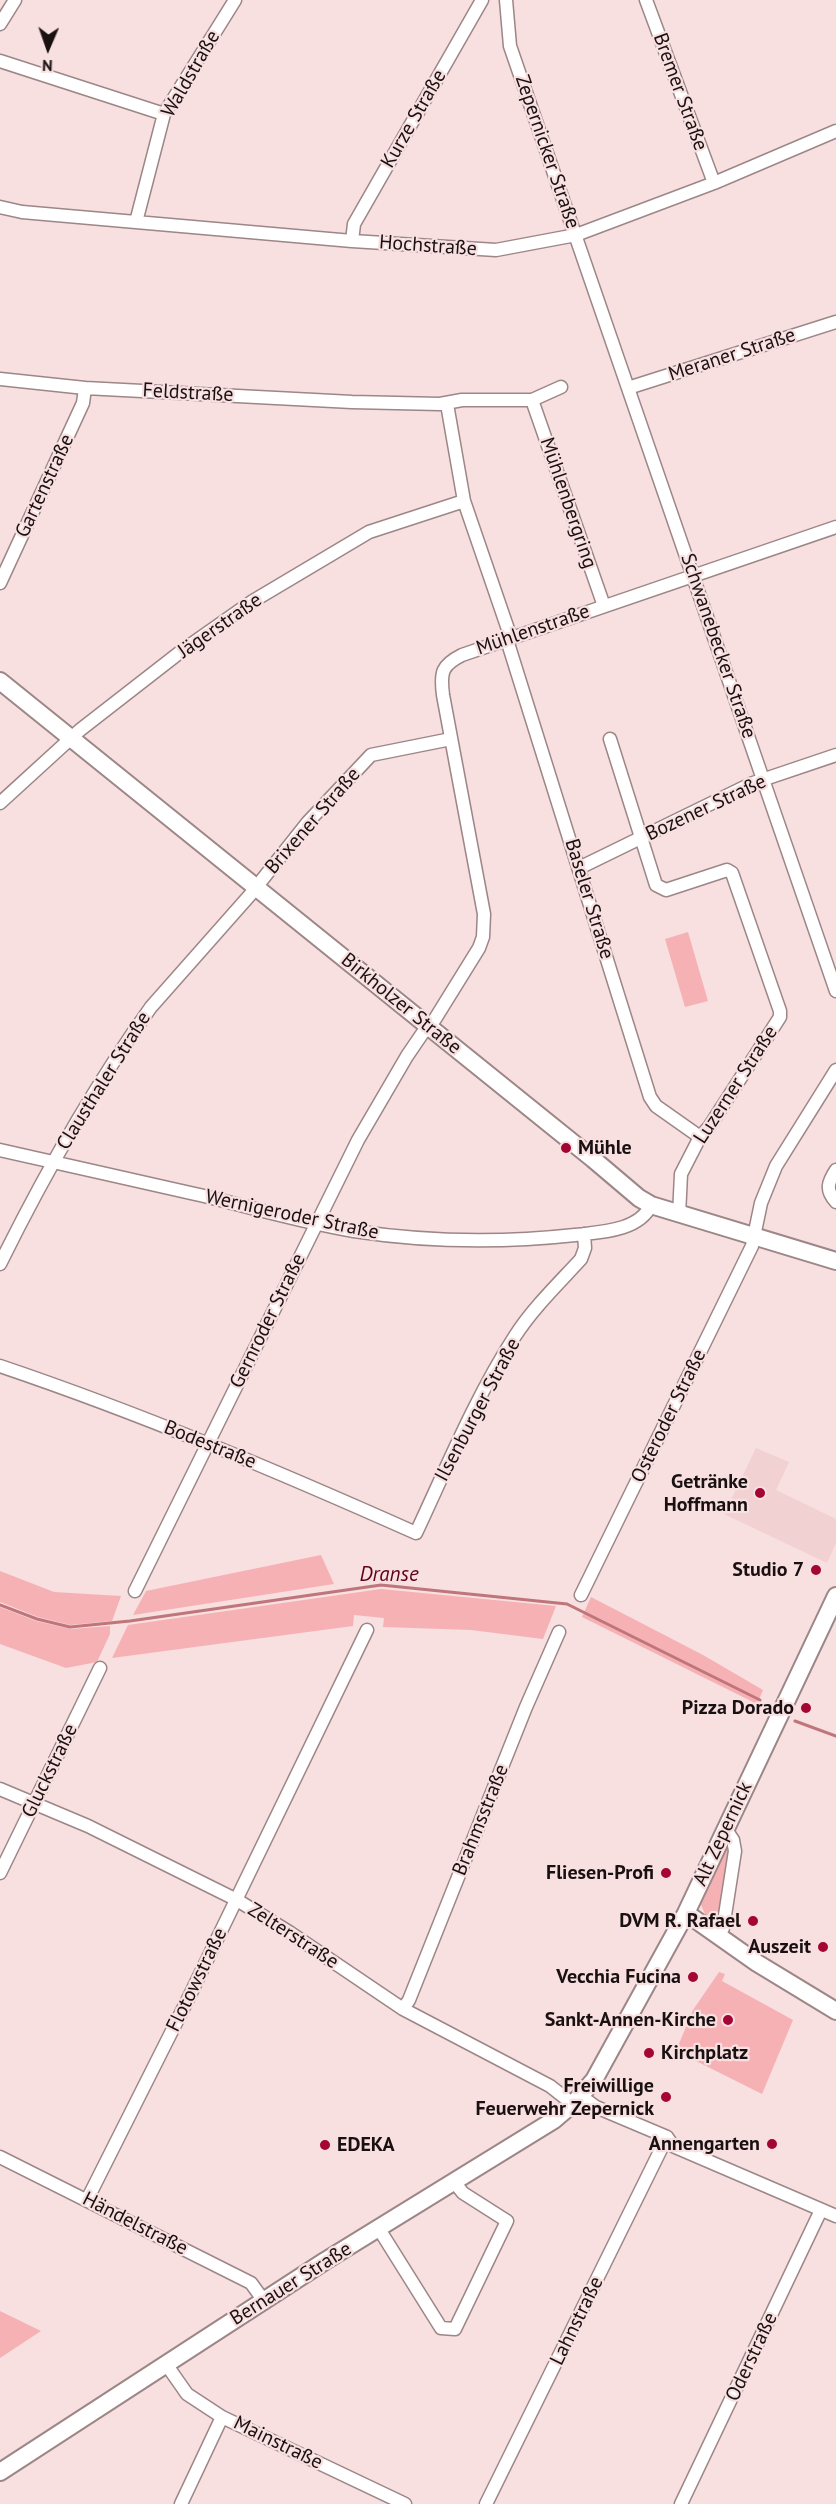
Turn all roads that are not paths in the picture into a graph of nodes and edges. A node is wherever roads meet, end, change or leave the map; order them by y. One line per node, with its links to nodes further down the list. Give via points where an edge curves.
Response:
1 (15, 0): 6 (street)
2 (235, 0): 8 (street, Waldstraße)
3 (482, 0): 14 (street, Kurze Straße, via 354,224)
4 (506, 0): 13 (street, Zepernicker Straße, via 510,46)
5 (646, 0): 10 (street, Bremer Straße)
6 (0, 24)
7 (0, 61): 8 (street)
8 (164, 114): 12 (street, Waldstraße)
9 (836, 131): 10 (street, Hochstraße)
10 (714, 183): 13 (street, Hochstraße)
11 (0, 207): 12 (street, Hochstraße)
12 (136, 222): 14 (street, Hochstraße)
13 (576, 235): 14 (street, Hochstraße, via 496,250); 15 (street, Zepernicker Straße)
14 (352, 241)
15 (599, 302): 20 (street, Schwanebecker Straße)
16 (836, 322): 20 (street, Meraner Straße)
17 (0, 378): 19 (street, Feldstraße)
18 (561, 387): 21 (street)
19 (85, 388): 22 (street, Feldstraße); 26 (street, Gartenstraße, via 83,403)
20 (628, 388): 25 (street, Schwanebecker Straße)
21 (532, 400): 22 (street, via 462,400); 27 (street, Mühlenbergring)
22 (447, 404): 23 (street)
23 (464, 501): 28 (street); 30 (street, Jägerstraße, via 374,530 245,607)
24 (836, 527): 25 (street)
25 (693, 575): 27 (street, Mühlenstraße); 34 (street, Schwanebecker Straße)
26 (0, 583)
27 (604, 606): 28 (street, Mühlenstraße)
28 (509, 639): 31 (street, Mühlenstraße, via 462,655 443,670); 37 (street, Baseler Straße)
29 (0, 681): 30 (main road, Birkholzer Straße)
30 (70, 738): 35 (street, Jägerstraße); 38 (main road, Birkholzer Straße)
31 (451, 738): 38 (street, Brixener Straße, via 371,755 308,822); 40 (street, Mühlenstraße, via 485,926 479,948)
32 (610, 739): 36 (street, Luzerner Straße)
33 (836, 755): 34 (street, Bozener Straße)
34 (763, 780): 36 (street, Bozener Straße); 39 (street, Schwanebecker Straße)
35 (0, 803)
36 (640, 839): 37 (street, Bozener Straße); 42 (street, Luzerner Straße, via 650,873 660,889 727,870 732,873 780,1011 767,1038)
37 (579, 868): 42 (street, Baseler Straße, via 650,1097 656,1106)
38 (256, 888): 40 (main road, Birkholzer Straße); 44 (street, Clausthaler Straße, via 151,1007 108,1069)
39 (836, 992)
40 (428, 1026): 47 (main road, Birkholzer Straße); 49 (street, Gernroder Straße, via 376,1108)
41 (836, 1070): 51 (street, Osteroder Straße, via 776,1166 761,1203)
42 (700, 1137): 48 (street, Luzerner Straße, via 681,1174)
43 (0, 1150): 44 (street, Wernigeroder Straße)
44 (53, 1162): 49 (street, Wernigeroder Straße); 53 (street, Clausthaler Straße)
45 (836, 1170): 46 (street, via 828,1182)
46 (836, 1202)
47 (651, 1206): 48 (main road, Birkholzer Straße); 50 (street, Wernigeroder Straße, via 646,1216 636,1222)
48 (679, 1215): 51 (main road, Birkholzer Straße)
49 (317, 1222): 50 (street, Wernigeroder Straße, via 352,1230 453,1240); 55 (street, Gernroder Straße)
50 (584, 1234): 56 (street, Ilsenburger Straße, via 581,1259 521,1328 500,1362 462,1431)
51 (755, 1236): 52 (main road, Birkholzer Straße); 58 (street, Osteroder Straße)
52 (836, 1261)
53 (0, 1264)
54 (0, 1366): 55 (street, Bodestraße, via 88,1395)
55 (209, 1444): 56 (street, Bodestraße); 57 (street, Gernroder Straße)
56 (416, 1533)
57 (135, 1591)
58 (581, 1595)
59 (836, 1596): 65 (main road, Alt Zepernick)
60 (367, 1630): 67 (street, Flotowstraße)
61 (559, 1632): 70 (street, Brahmsstraße)
62 (100, 1668): 64 (street, Gluckstraße)
63 (0, 1789): 64 (street, Zelterstraße)
64 (34, 1803): 66 (street, Gluckstraße); 67 (street, Zelterstraße)
65 (725, 1828): 68 (main road, Alt Zepernick); 69 (street, via 735,1851 723,1928)
66 (0, 1873)
67 (237, 1900): 70 (street, Zelterstraße); 76 (street, Flotowstraße)
68 (686, 1913): 69 (main road); 72 (main road, Alt Zepernick, via 594,2080)
69 (718, 1935): 71 (main road, via 782,1980)
70 (403, 2009): 72 (street, Zelterstraße)
71 (836, 2011)
72 (577, 2100): 73 (street, Zelterstraße); 75 (main road, Bernauer Straße, via 554,2120)
73 (668, 2137): 77 (street, Zelterstraße, via 673,2146); 86 (street, Lahnstraße)
74 (0, 2157): 76 (street, Händelstraße)
75 (454, 2181): 79 (main road, Bernauer Straße); 79 (street, via 463,2193 507,2221 455,2329 441,2328)
76 (87, 2200): 80 (street, Händelstraße, via 251,2283)
77 (821, 2210): 78 (street, Zelterstraße); 87 (street, Oderstraße)
78 (836, 2216)
79 (379, 2229): 80 (main road, Bernauer Straße)
80 (264, 2301): 81 (main road, Bernauer Straße)
81 (166, 2364): 82 (street, Mainstraße, via 188,2394); 83 (main road, Bernauer Straße)
82 (222, 2417): 84 (street); 85 (street, Mainstraße)
83 (0, 2472)
84 (181, 2504)
85 (405, 2504)
86 (486, 2504)
87 (681, 2504)

